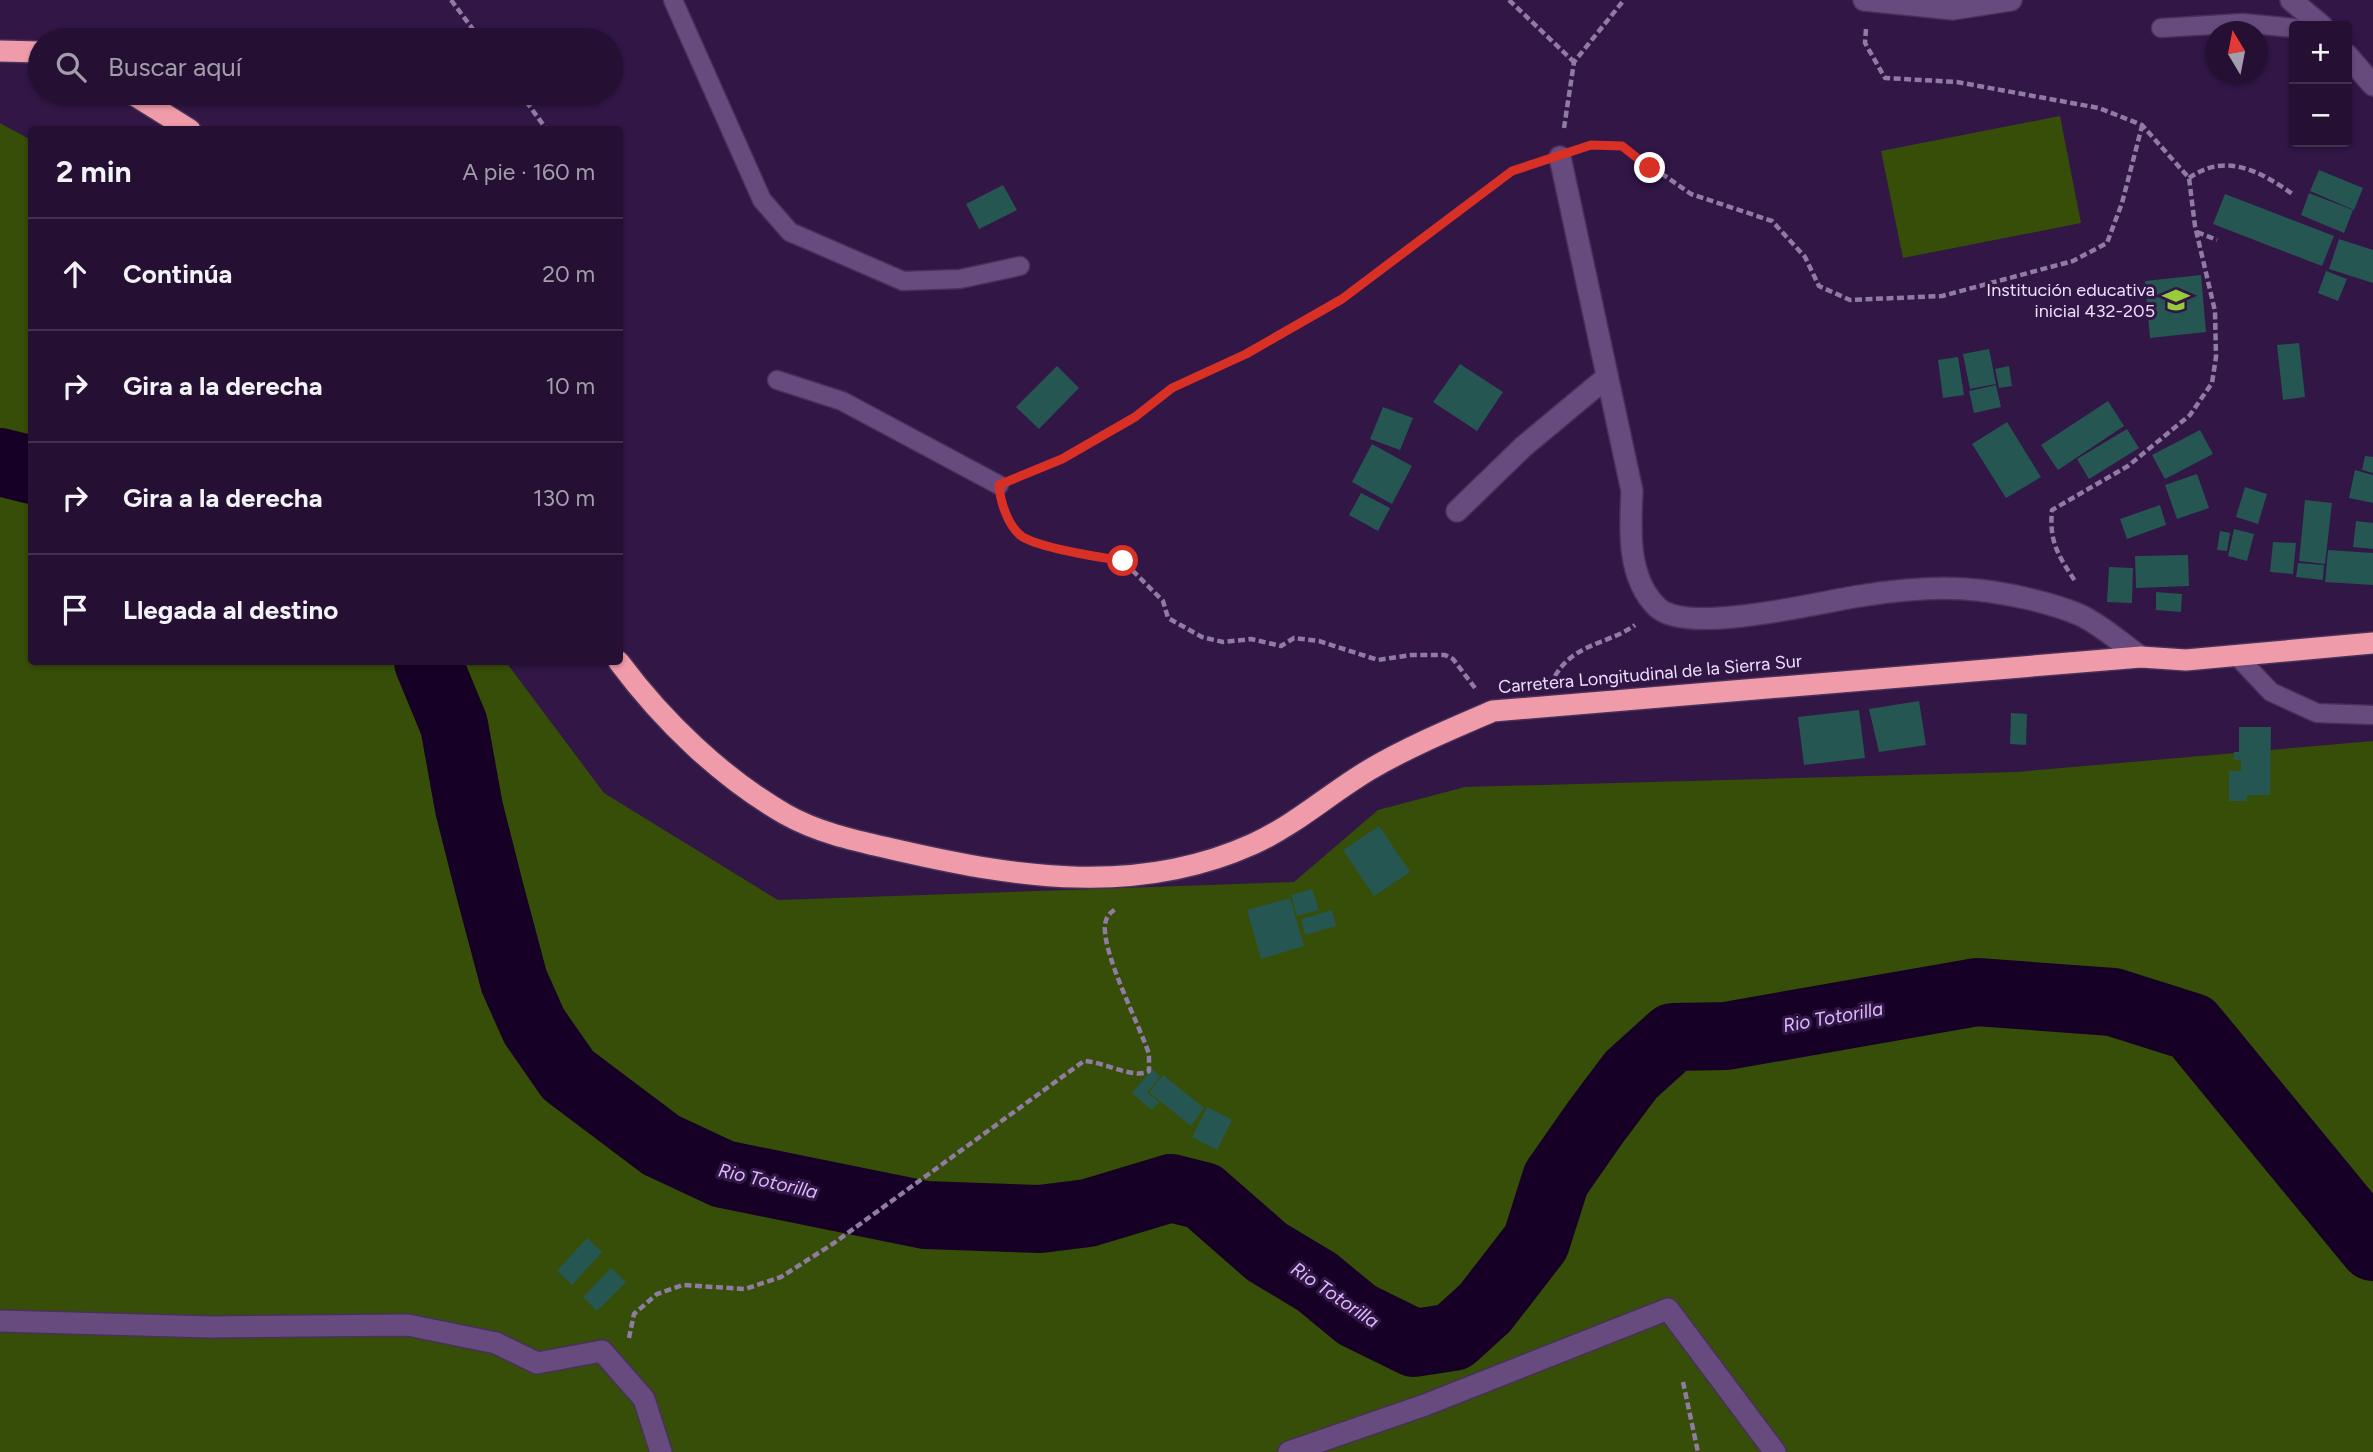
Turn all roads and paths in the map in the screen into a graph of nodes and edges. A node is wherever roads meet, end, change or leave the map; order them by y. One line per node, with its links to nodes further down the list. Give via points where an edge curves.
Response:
1 (451, 0): 9 (path)
2 (673, 0): 27 (lane, via 762,200 790,232 903,281 960,279)
3 (1509, 0): 15 (path)
4 (1625, 0): 15 (path)
5 (1866, 0): 6 (street, via 1953,9); 19 (path, via 1865,43 1885,78 2003,90 2099,108)
6 (2011, 0)
7 (2291, 0): 8 (street)
8 (2316, 21)
9 (472, 28)
10 (2161, 28): 11 (lane, via 2243,23)
11 (2289, 28)
12 (0, 51): 13 (highway)
13 (28, 52)
14 (2352, 61): 16 (street)
15 (1574, 62): 22 (path)
16 (2373, 85)
17 (150, 105): 20 (highway)
18 (529, 105): 21 (path)
19 (2142, 125): 22 (path, via 2122,203 2106,243 2073,261 1942,296 1850,300 1819,286 1805,257 1772,221 1691,194 1622,146 1591,145); 23 (path)
20 (184, 126)
21 (544, 126)
22 (1560, 157): 28 (street); 30 (path, via 1512,171 1342,299 1246,354 1172,388 1135,417 1062,459)
23 (2189, 178): 24 (path, via 2206,166 2230,165 2252,170); 25 (path)
24 (2294, 195)
25 (2197, 232): 26 (path); 32 (path, via 2215,311 2212,383 2190,415 2128,466 2052,510 2050,534)
26 (2217, 240)
27 (1020, 266)
28 (1607, 377): 31 (street, via 1522,447); 33 (street, via 1632,491 1630,543 1643,587)
29 (777, 380): 30 (lane, via 842,401)
30 (999, 485): 39 (path, via 1001,504 1020,535 1068,552 1123,561 1163,601 1168,618 1202,637 1223,642 1251,639 1281,646 1294,638 1320,641 1378,660 1445,655)
31 (1457, 511)
32 (2078, 585)
33 (1658, 608): 36 (street, via 1686,620 1764,613 1862,596 1976,590 2080,615); 38 (path, via 1630,629 1601,639 1561,666)
34 (2373, 643): 35 (highway, Carretera Longitudinal de la Sierra Sur)
35 (2236, 655): 36 (highway, Carretera Longitudinal de la Sierra Sur, via 2186,660); 40 (lane, via 2271,692 2317,713)
36 (2141, 657): 38 (highway, Carretera Longitudinal de la Sierra Sur)
37 (621, 665): 41 (highway, Carretera Longitudinal de la Sierra Sur, via 643,694 738,785 788,816 845,838 991,871)
38 (1537, 708): 39 (highway, Carretera Longitudinal de la Sierra Sur)
39 (1493, 710): 41 (highway, Carretera Longitudinal de la Sierra Sur, via 1367,771 1306,815 1252,844)
40 (2373, 715)
41 (1141, 877): 43 (path, via 1124,902 1108,915 1105,927 1149,1054 1149,1071 1133,1076 1101,1062 1084,1061 781,1277 745,1289 683,1285 657,1294 635,1314 629,1338)
42 (0, 1321): 43 (street, via 211,1327 408,1325 496,1343 537,1363)
43 (602, 1351): 44 (street, via 644,1399)
44 (661, 1452)
45 (1289, 1452): 46 (street, via 1425,1405 1668,1309)
46 (1775, 1452)

